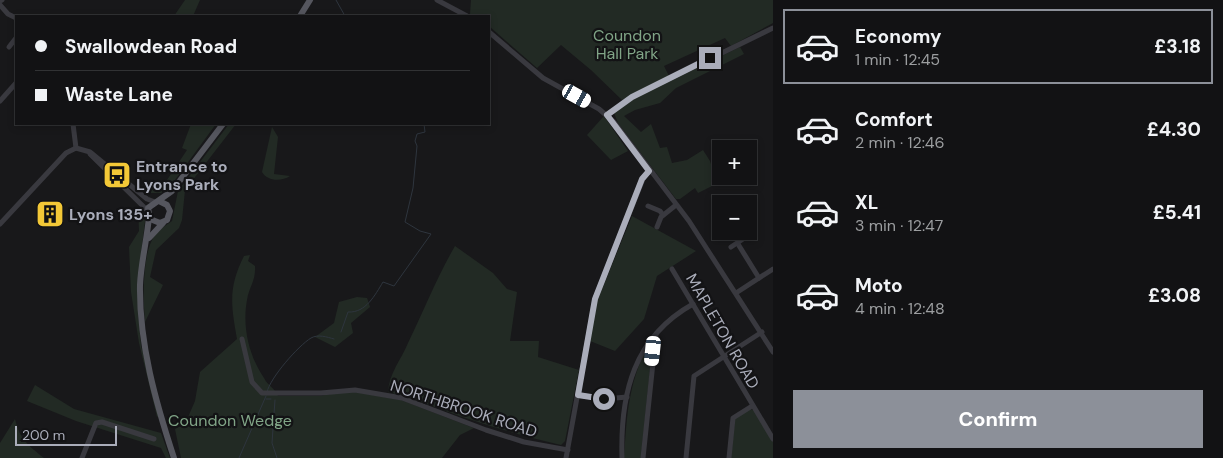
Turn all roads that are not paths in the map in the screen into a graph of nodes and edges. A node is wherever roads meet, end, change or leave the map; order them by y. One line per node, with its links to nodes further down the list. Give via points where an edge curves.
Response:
1 (310, 0): 4 (main road)
2 (437, 0): 5 (street)
3 (0, 5): 6 (street)
4 (301, 15)
5 (465, 15)
6 (15, 18)
7 (773, 28): 13 (street, via 632,97)
8 (490, 33): 13 (street, via 543,78)
9 (15, 39): 10 (street)
10 (9, 48)
11 (15, 84): 12 (street)
12 (0, 101)
13 (607, 115): 18 (street)
14 (73, 125): 16 (street)
15 (222, 125): 19 (main road)
16 (76, 148): 17 (street); 27 (street, via 66,153)
17 (84, 149): 20 (street, via 147,199); 24 (street)
18 (649, 171): 21 (street); 46 (street, via 642,179 595,299)
19 (172, 191): 20 (main road); 23 (main road)
20 (157, 201): 23 (main road); 24 (main road, via 150,206)
21 (676, 205): 25 (street); 39 (street)
22 (648, 206): 25 (street)
23 (170, 209): 26 (main road, via 169,218)
24 (148, 214): 26 (main road, via 156,223); 30 (main road)
25 (664, 215): 28 (street)
26 (163, 223): 30 (main road)
27 (0, 224)
28 (657, 227)
29 (742, 240): 31 (street)
30 (147, 242): 53 (main road, via 140,284 142,329)
31 (738, 244): 32 (street); 34 (street)
32 (731, 247)
33 (756, 257): 34 (street)
34 (750, 262): 35 (street); 38 (street)
35 (744, 268)
36 (672, 269): 40 (street, MAPLETON ROAD)
37 (772, 270): 38 (street)
38 (760, 278): 39 (street)
39 (736, 293): 42 (street)
40 (693, 304): 41 (street); 45 (street, MAPLETON ROAD)
41 (657, 331): 47 (street, via 640,357); 56 (street)
42 (762, 332): 44 (street); 45 (street)
43 (242, 339): 51 (street, NORTHBROOK ROAD, via 252,382 262,393 321,394 355,390 402,398 524,442)
44 (773, 352)
45 (723, 356): 48 (street, MAPLETON ROAD); 57 (street, via 694,376)
46 (578, 395): 47 (street, via 604,399); 51 (street)
47 (627, 397): 55 (street)
48 (752, 406): 50 (street, MAPLETON ROAD); 58 (street, via 733,418)
49 (154, 439): 52 (street, via 102,422 96,423)
50 (773, 439)
51 (568, 450): 54 (street)
52 (82, 458)
53 (174, 458)
54 (566, 458)
55 (622, 458)
56 (643, 458)
57 (686, 458)
58 (730, 458)

